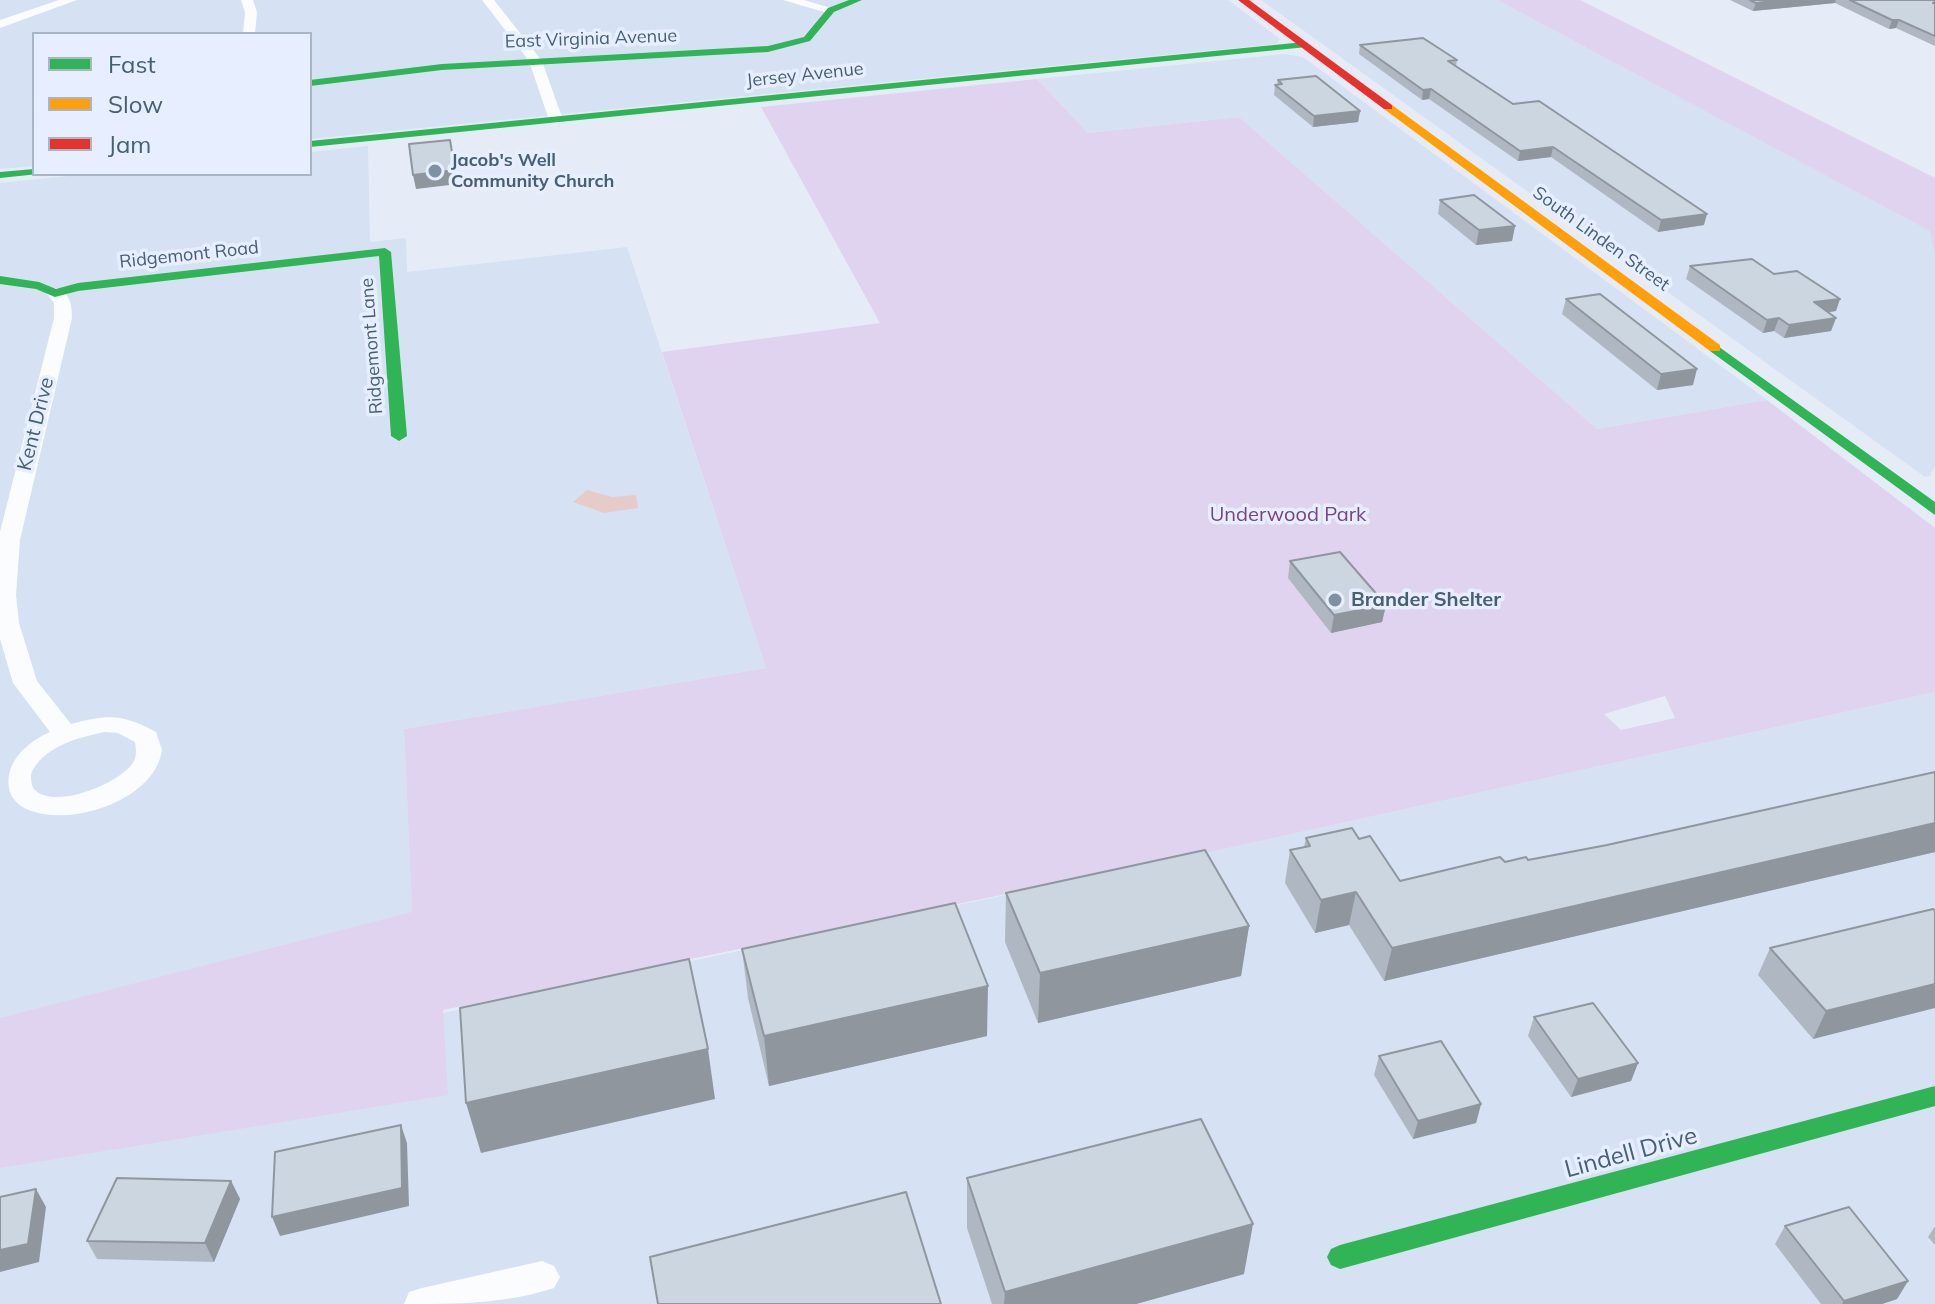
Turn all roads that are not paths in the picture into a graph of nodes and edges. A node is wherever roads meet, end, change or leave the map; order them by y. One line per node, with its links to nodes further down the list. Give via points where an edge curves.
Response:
1 (71, 0): 8 (street)
2 (247, 0): 9 (street)
3 (488, 0): 11 (street)
4 (789, 0): 7 (street)
5 (857, 0): 7 (street, East Virginia Avenue)
6 (1243, 0): 10 (street, South Linden Street)
7 (831, 10): 11 (street, East Virginia Avenue, via 807,39 768,49)
8 (0, 24)
9 (249, 32)
10 (1304, 45): 13 (street, Jersey Avenue); 21 (street, South Linden Street)
11 (535, 61): 12 (street, East Virginia Avenue); 13 (street)
12 (312, 83)
13 (556, 120): 14 (street, Jersey Avenue)
14 (312, 144)
15 (32, 172): 16 (street)
16 (0, 175)
17 (385, 252): 19 (street, Ridgemont Road); 20 (street, Ridgemont Lane)
18 (0, 280): 19 (street, Ridgemont Road)
19 (55, 293): 22 (street, Kent Drive, via 63,302 63,318 9,540 5,595 7,623 25,683)
20 (399, 436)
21 (1935, 510)
22 (65, 733): 22 (street, via 29,757 19,771 24,796 38,804 58,806 105,796 124,786 148,761 147,738 123,725)
23 (1935, 1096): 24 (street, Lindell Drive)
24 (1340, 1257)
25 (542, 1277): 26 (street)
26 (422, 1304)

